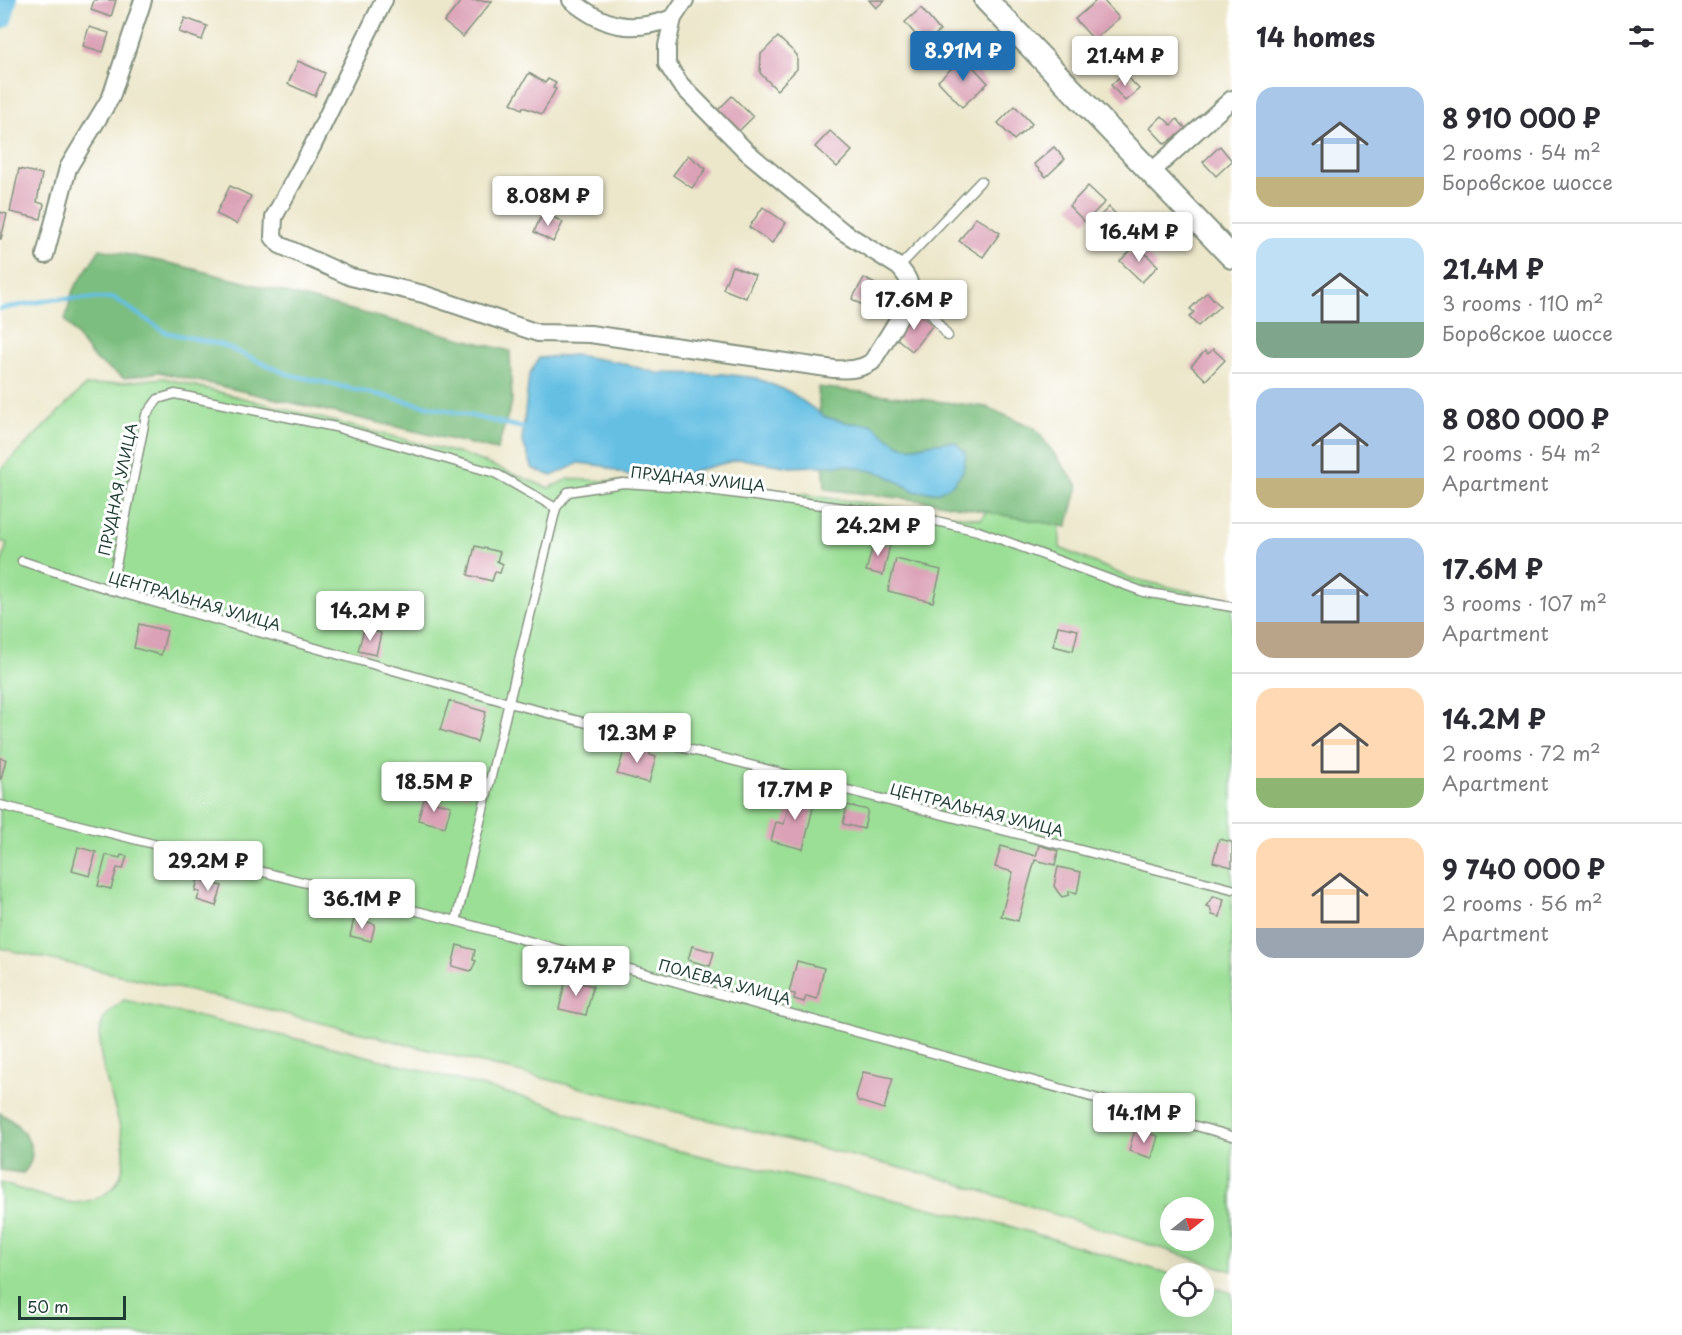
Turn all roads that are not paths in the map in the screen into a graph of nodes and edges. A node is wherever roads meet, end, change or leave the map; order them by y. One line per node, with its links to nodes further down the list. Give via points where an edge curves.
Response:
1 (143, 0): 10 (street, via 111,97 68,168)
2 (384, 0): 13 (street, via 274,217 273,237 280,244 351,277 423,294 538,333 590,334 843,370 872,362 907,301)
3 (571, 0): 6 (street, via 600,19 621,26 641,27)
4 (685, 0): 6 (street)
5 (986, 0): 8 (main road)
6 (674, 18): 12 (street, via 667,64 680,84 747,152 833,224)
7 (1232, 99): 8 (street)
8 (1150, 173): 11 (main road)
9 (981, 181): 12 (lane)
10 (45, 255)
11 (1232, 257)
12 (899, 267): 13 (street)
13 (910, 287): 14 (lane)
14 (948, 336)
15 (556, 507): 17 (lane, ПРУДНАЯ УЛИЦА, via 495,473 335,428 175,394 158,399 146,415); 18 (lane, ПРУДНАЯ УЛИЦА, via 568,492 622,483 686,487 897,514 978,531 1144,592); 19 (lane)
16 (22, 561): 17 (lane, ЦЕНТРАЛЬНАЯ УЛИЦА)
17 (111, 590): 19 (lane, ЦЕНТРАЛЬНАЯ УЛИЦА)
18 (1232, 607)
19 (509, 703): 21 (lane, ЦЕНТРАЛЬНАЯ УЛИЦА); 22 (lane)
20 (0, 805): 22 (lane, ПОЛЕВАЯ УЛИЦА)
21 (1232, 889)
22 (456, 921): 23 (lane, ПОЛЕВАЯ УЛИЦА)
23 (1232, 1136)

